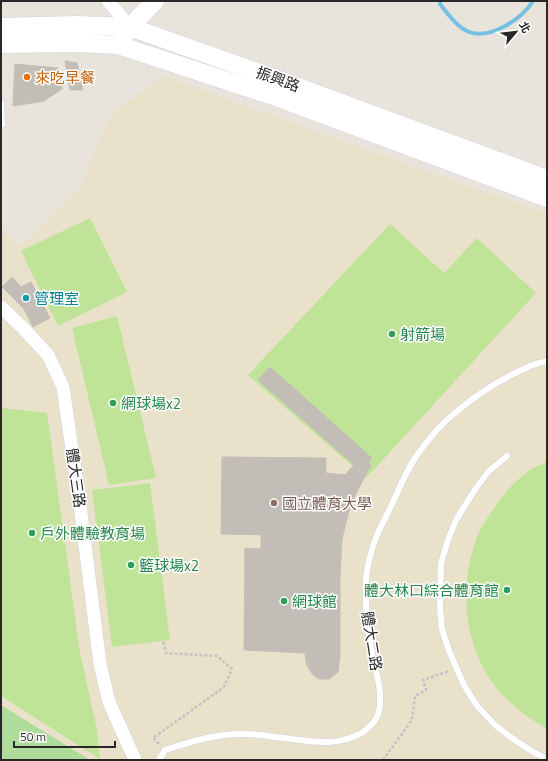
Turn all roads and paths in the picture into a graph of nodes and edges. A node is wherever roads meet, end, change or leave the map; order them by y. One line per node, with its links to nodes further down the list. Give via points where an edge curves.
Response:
1 (108, 1): 4 (street)
2 (156, 1): 4 (street)
3 (1, 27): 4 (street, 振興路)
4 (130, 27): 6 (street); 9 (street, 振興路)
5 (1, 44): 6 (street, 振興路)
6 (118, 45): 10 (street, 振興路, via 276,97)
7 (1, 104): 8 (lane)
8 (2, 124)
9 (547, 179)
10 (547, 198)
11 (1, 308): 18 (street, 體大三路, via 48,355 63,387 100,664 109,702)
12 (547, 361): 16 (lane, 體大二路, via 528,367 499,382 454,413 417,455 405,477 377,536 366,578 367,618 380,700 379,713 374,722 363,732 349,739 332,742 316,743 241,734 203,738)
13 (507, 456): 15 (lane, via 489,471 466,503 456,520 441,563 442,629)
14 (163, 640): 16 (path, via 166,653 217,656 232,669 224,687 153,738)
15 (457, 669): 17 (lane, via 476,706 495,725); 20 (path, via 423,680 426,690 415,696 412,720)
16 (165, 750): 19 (lane)
17 (547, 759)
18 (135, 760)
19 (159, 760)
20 (383, 760)

